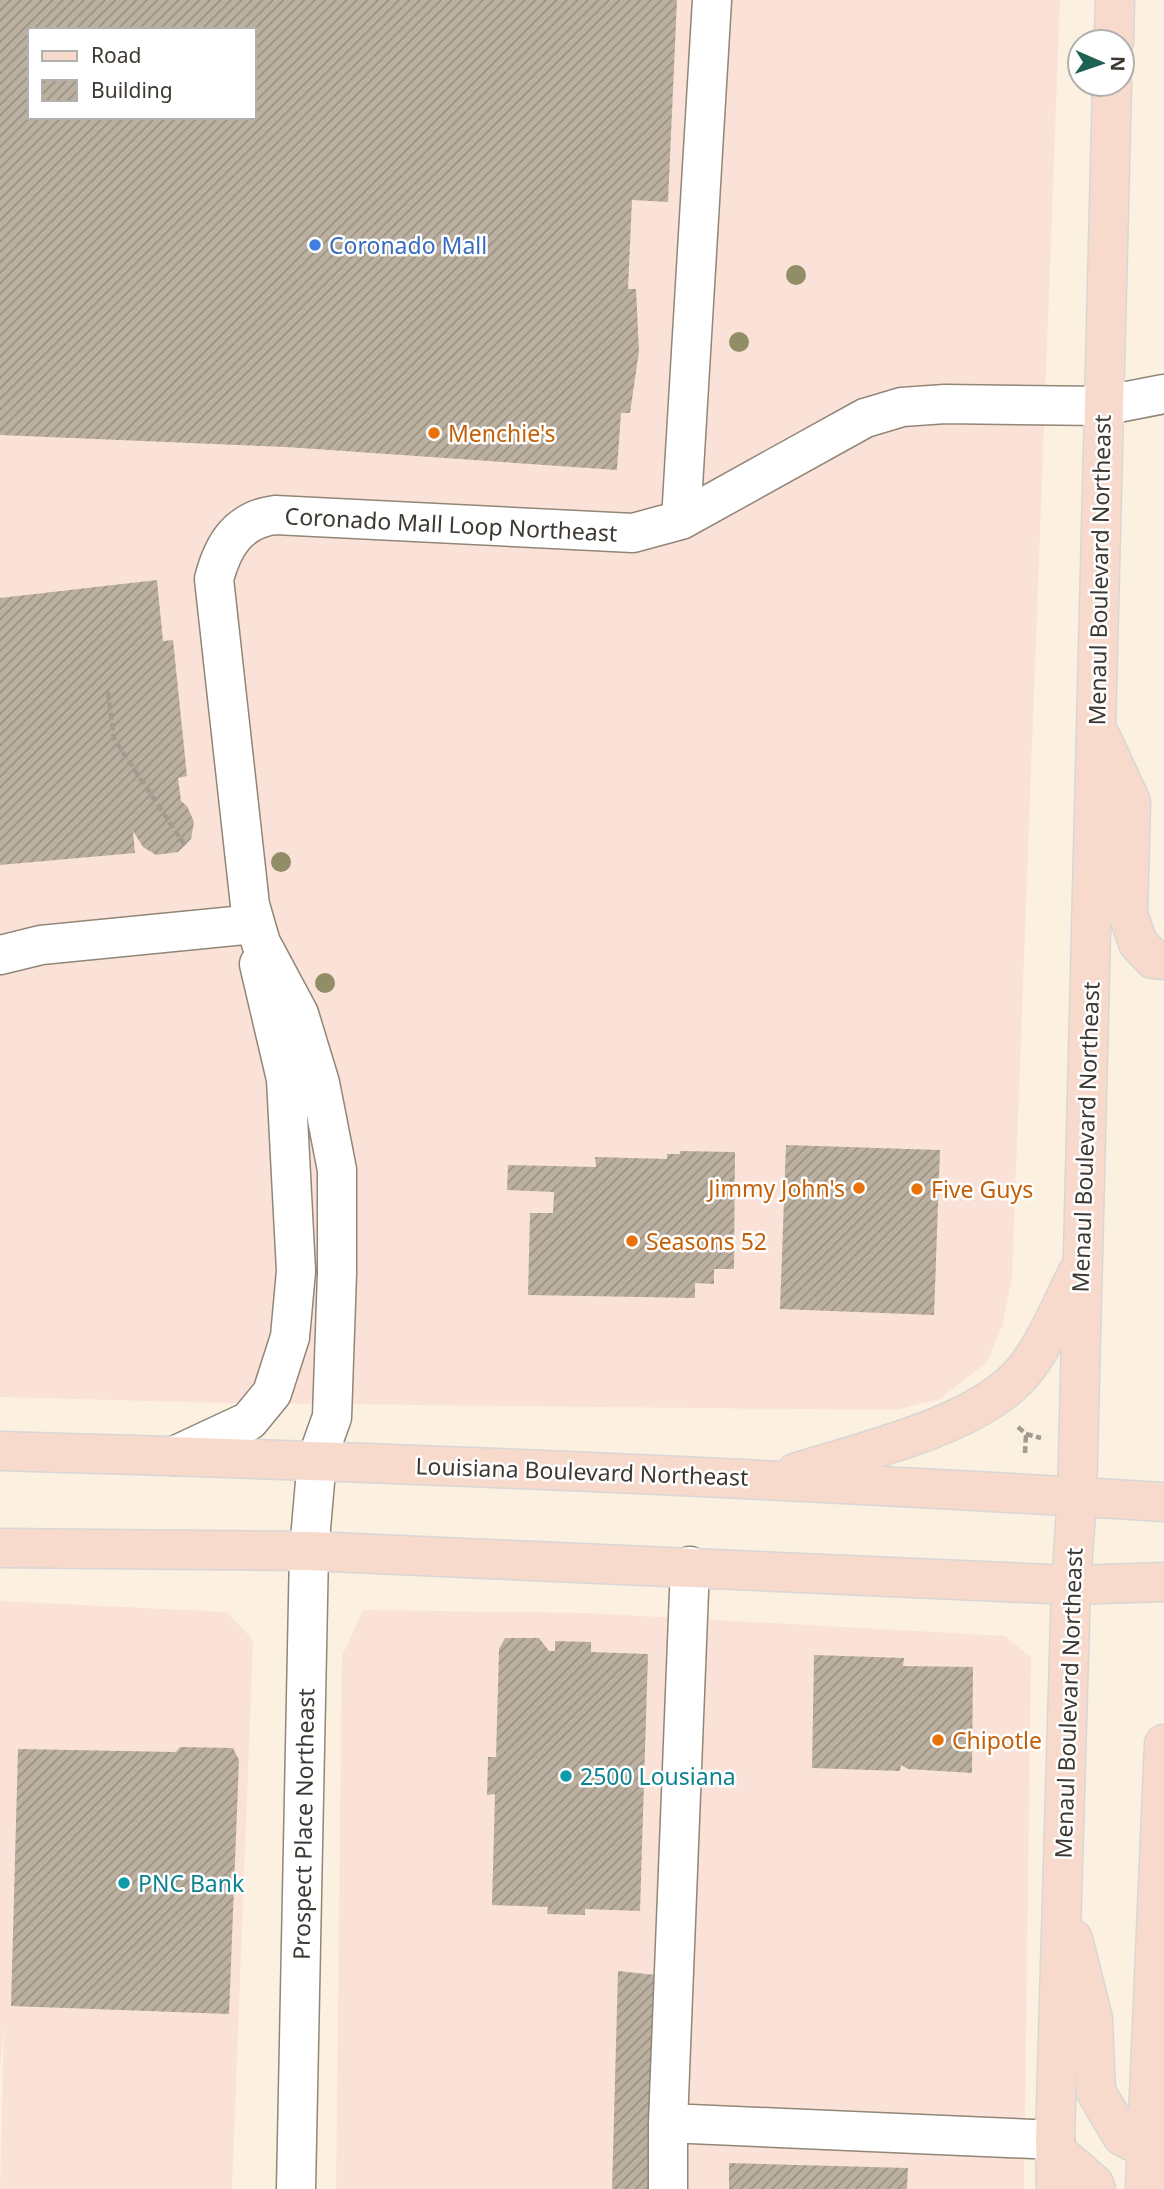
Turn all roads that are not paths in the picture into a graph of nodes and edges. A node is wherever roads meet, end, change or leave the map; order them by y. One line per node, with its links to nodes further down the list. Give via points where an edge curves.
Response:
1 (712, 0): 7 (street)
2 (1115, 0): 3 (main road)
3 (1114, 28)
4 (1112, 98): 6 (main road, Menaul Boulevard Northeast)
5 (1164, 394): 6 (street, Coronado Mall Loop Northeast)
6 (1102, 406): 7 (street, Coronado Mall Loop Northeast, via 945,404 883,412); 8 (main road, Menaul Boulevard Northeast)
7 (681, 520): 9 (street, Coronado Mall Loop Northeast, via 633,533 275,515 242,526 219,559 214,598 246,884)
8 (1097, 729): 11 (main road, via 1131,802 1128,914 1138,943 1153,959); 12 (main road, Menaul Boulevard Northeast)
9 (255, 924): 10 (street, via 41,945); 14 (street, via 261,977 286,1079 296,1270 290,1338 272,1393 249,1421); 15 (street, Prospect Place Northeast, via 299,1014 320,1083 337,1170 332,1417)
10 (0, 955)
11 (1164, 960)
12 (1081, 1267): 16 (main road, via 1028,1366 1002,1394 907,1437); 17 (main road, Menaul Boulevard Northeast)
13 (0, 1451): 14 (main road, Louisiana Boulevard Northeast)
14 (174, 1456): 15 (main road, Louisiana Boulevard Northeast)
15 (317, 1459): 16 (main road, Louisiana Boulevard Northeast); 20 (street, Prospect Place Northeast)
16 (773, 1479): 17 (main road, Louisiana Boulevard Northeast)
17 (1077, 1497): 18 (main road, Louisiana Boulevard Northeast); 23 (main road, Menaul Boulevard Northeast)
18 (1164, 1503)
19 (0, 1548): 20 (main road)
20 (309, 1551): 21 (main road); 30 (street, Prospect Place Northeast)
21 (690, 1566): 23 (main road); 27 (street)
22 (1164, 1582): 23 (main road)
23 (1071, 1585): 25 (main road, Menaul Boulevard Northeast)
24 (1164, 1744): 26 (main road)
25 (1061, 1893): 28 (main road, Menaul Boulevard Northeast); 29 (main road, via 1093,2019 1096,2092 1122,2136)
26 (1157, 2067): 29 (main road)
27 (668, 2123): 28 (street); 31 (street)
28 (1056, 2145): 32 (main road, Menaul Boulevard Northeast); 33 (main road)
29 (1155, 2150): 34 (main road)
30 (296, 2189)
31 (668, 2189)
32 (1056, 2189)
33 (1096, 2189)
34 (1145, 2189)

